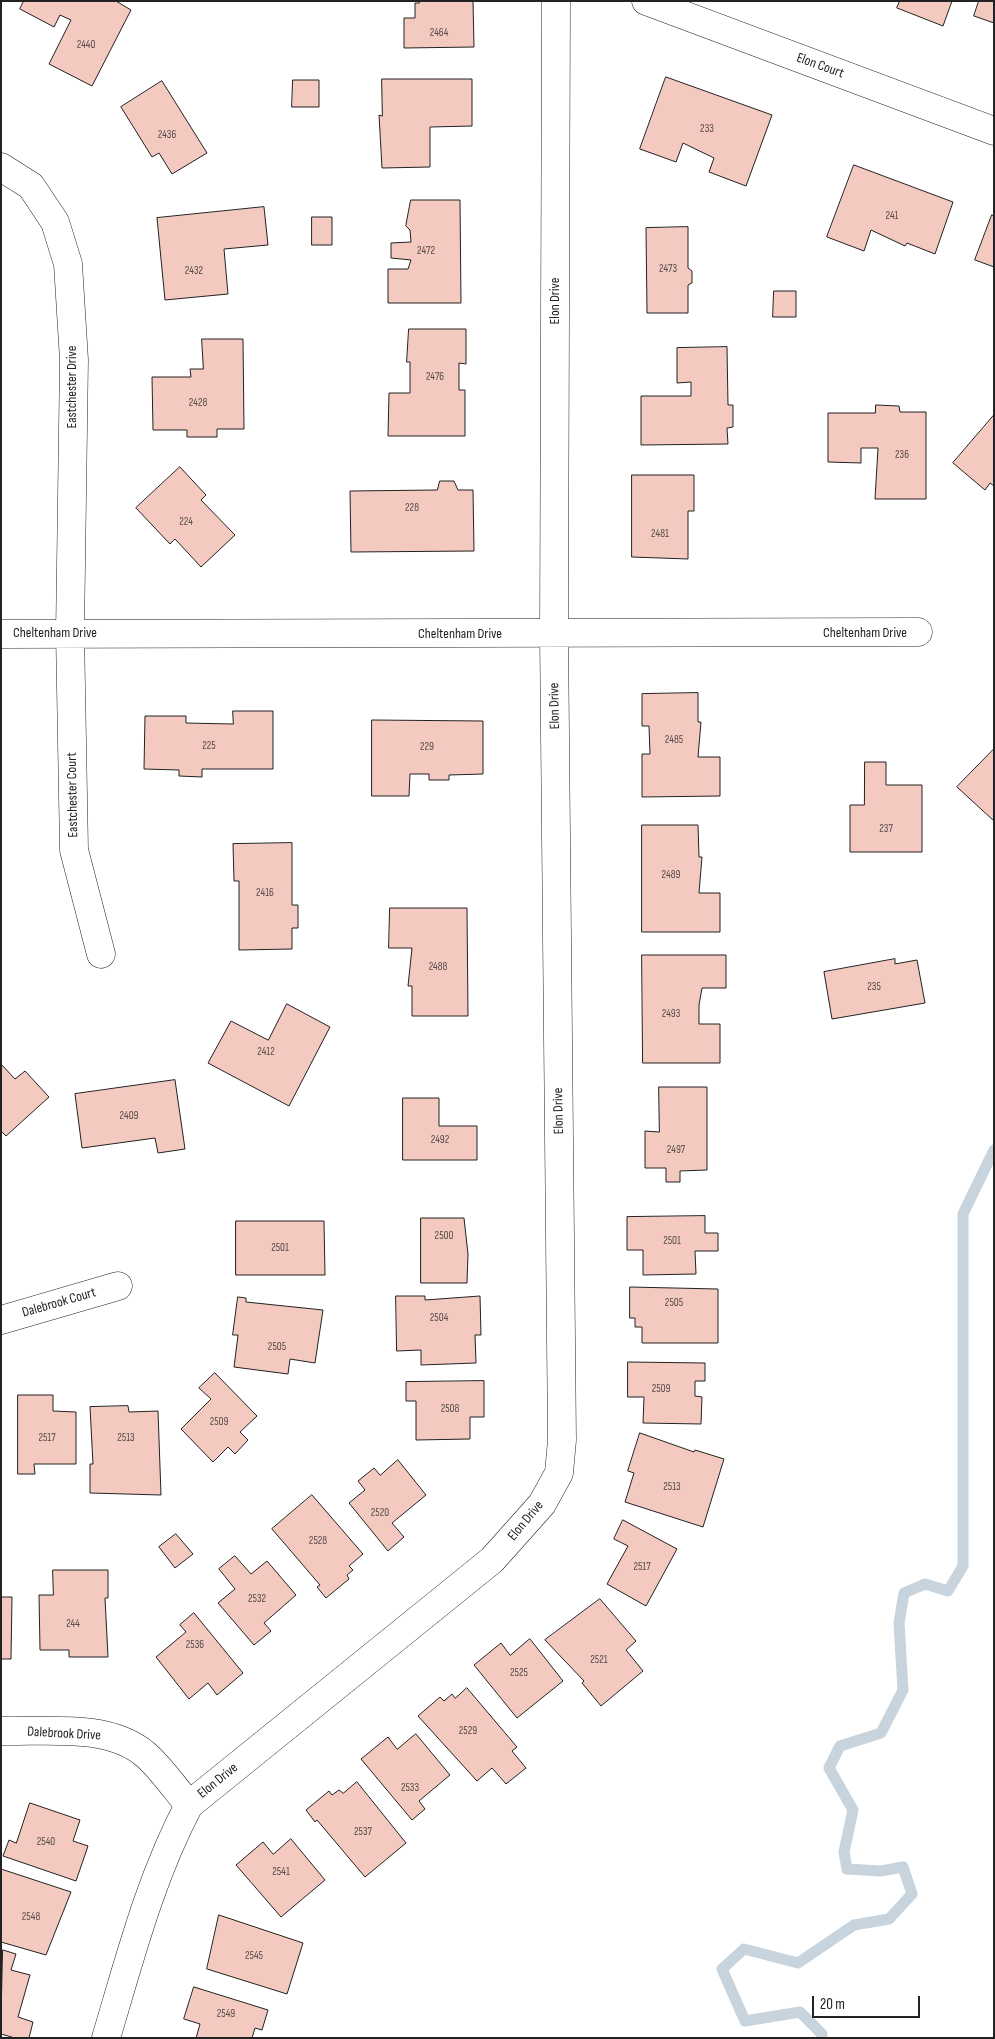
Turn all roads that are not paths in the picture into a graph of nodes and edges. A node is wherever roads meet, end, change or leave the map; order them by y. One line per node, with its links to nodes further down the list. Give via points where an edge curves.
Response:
1 (556, 1): 8 (street, Elon Drive)
2 (646, 1): 3 (street, Elon Court)
3 (994, 131)
4 (1, 167): 6 (street, Eastchester Drive, via 31,186 55,222 68,264 74,360)
5 (918, 632): 8 (street, Cheltenham Drive)
6 (70, 633): 7 (street, Cheltenham Drive); 8 (street, Cheltenham Drive); 9 (street, Eastchester Court, via 74,850)
7 (1, 634)
8 (554, 634): 13 (street, Elon Drive, via 562,1440 559,1473 542,1504 492,1560)
9 (100, 954)
10 (118, 1286): 11 (street, Dalebrook Court)
11 (1, 1320)
12 (1, 1731): 13 (street, Dalebrook Drive, via 95,1732 124,1741 147,1755)
13 (189, 1805): 14 (street, Elon Drive, via 171,1840 148,1899)
14 (106, 2038)

